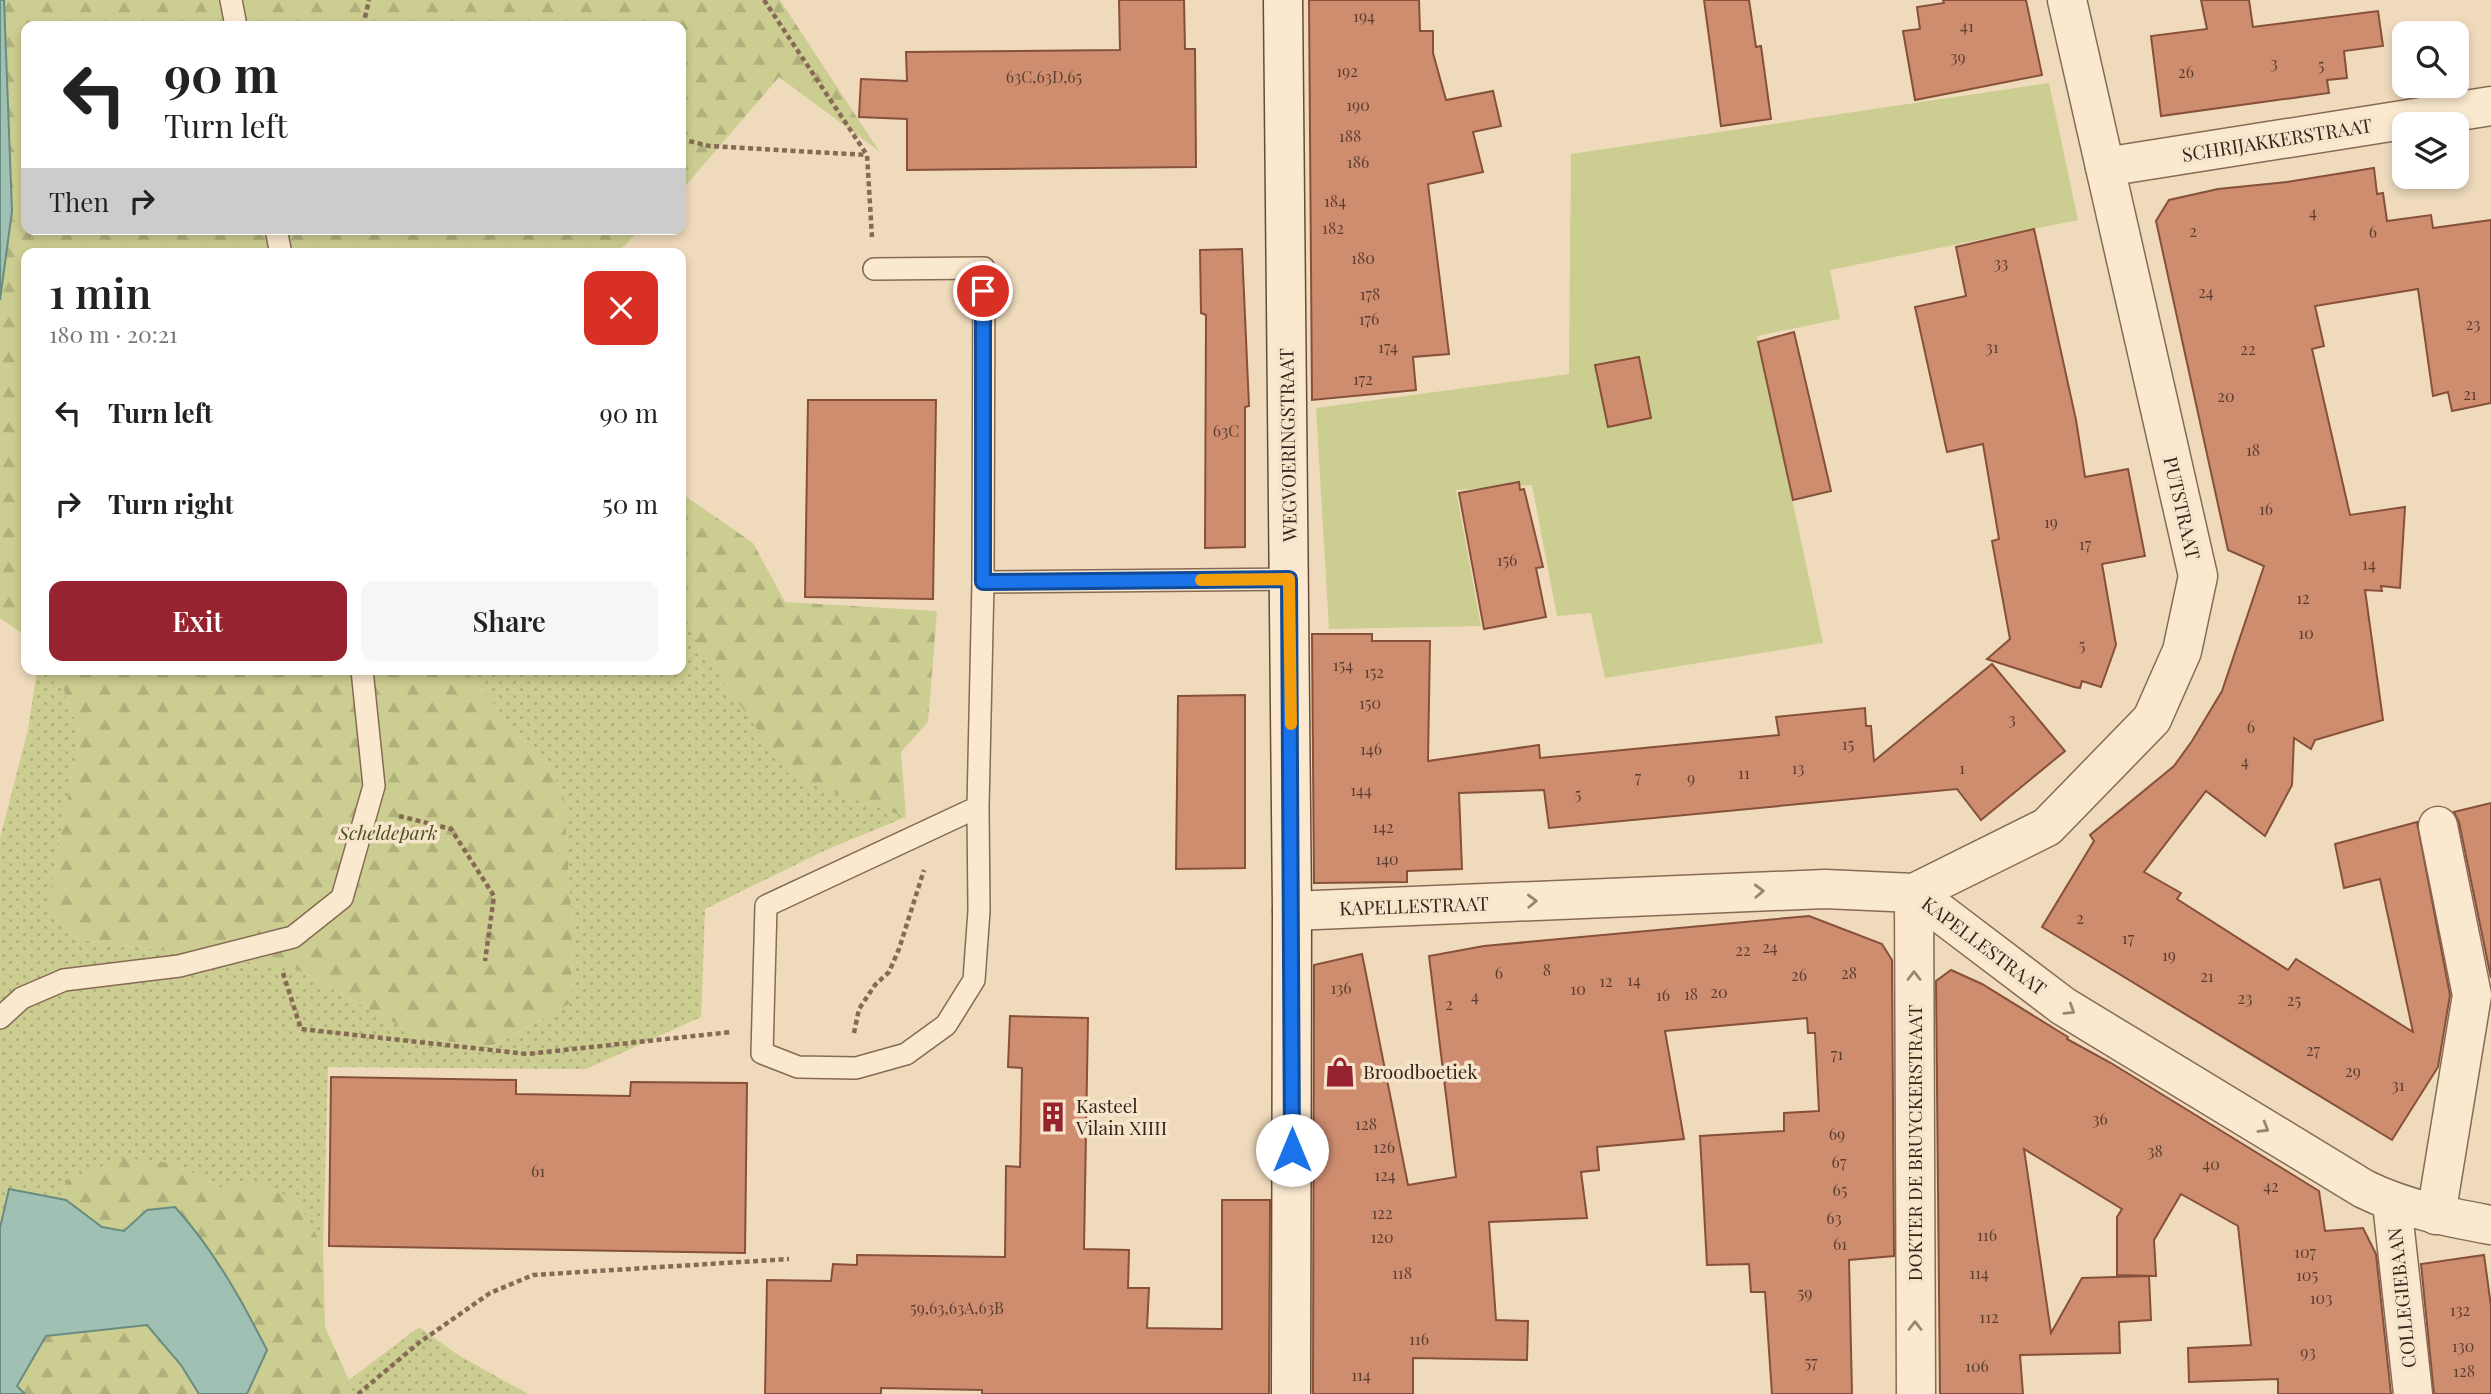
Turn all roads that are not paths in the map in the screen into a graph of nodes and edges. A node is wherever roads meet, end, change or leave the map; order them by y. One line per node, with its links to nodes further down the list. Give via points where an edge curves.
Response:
1 (231, 0): 4 (lane)
2 (1283, 0): 8 (street, WEGVOERINGSTRAAT)
3 (2067, 0): 6 (street, PUTSTRAAT)
4 (235, 21)
5 (2491, 106): 6 (street, SCHRIJAKKERSTRAAT)
6 (2105, 167): 13 (street, PUTSTRAAT, via 2198,576 2182,652 2152,719 2048,827)
7 (874, 269): 9 (lane, via 984,268)
8 (1289, 579): 9 (lane); 14 (street, WEGVOERINGSTRAAT)
9 (983, 582): 11 (lane)
10 (363, 675): 15 (lane, via 374,786 341,898 293,937 179,966 64,981 22,998)
11 (978, 807): 11 (lane, via 766,906 762,1053 798,1067 847,1068 906,1055 946,1025 974,980)
12 (2438, 826): 17 (street, via 2472,995)
13 (1914, 893): 14 (street, KAPELLESTRAAT, one-way to 13, via 1825,888); 16 (street, KAPELLESTRAAT, one-way to 16, via 2063,1006); 20 (street, DOKTER DE BRUYCKERSTRAAT, one-way to 13)
14 (1292, 911): 19 (street, WEGVOERINGSTRAAT)
15 (0, 1018)
16 (2392, 1203): 17 (street, KAPELLESTRAAT); 21 (street, COLLEGIEBAAN)
17 (2436, 1215): 18 (street, KAPELLESTRAAT)
18 (2491, 1225)
19 (1291, 1394)
20 (1916, 1394)
21 (2413, 1394)

